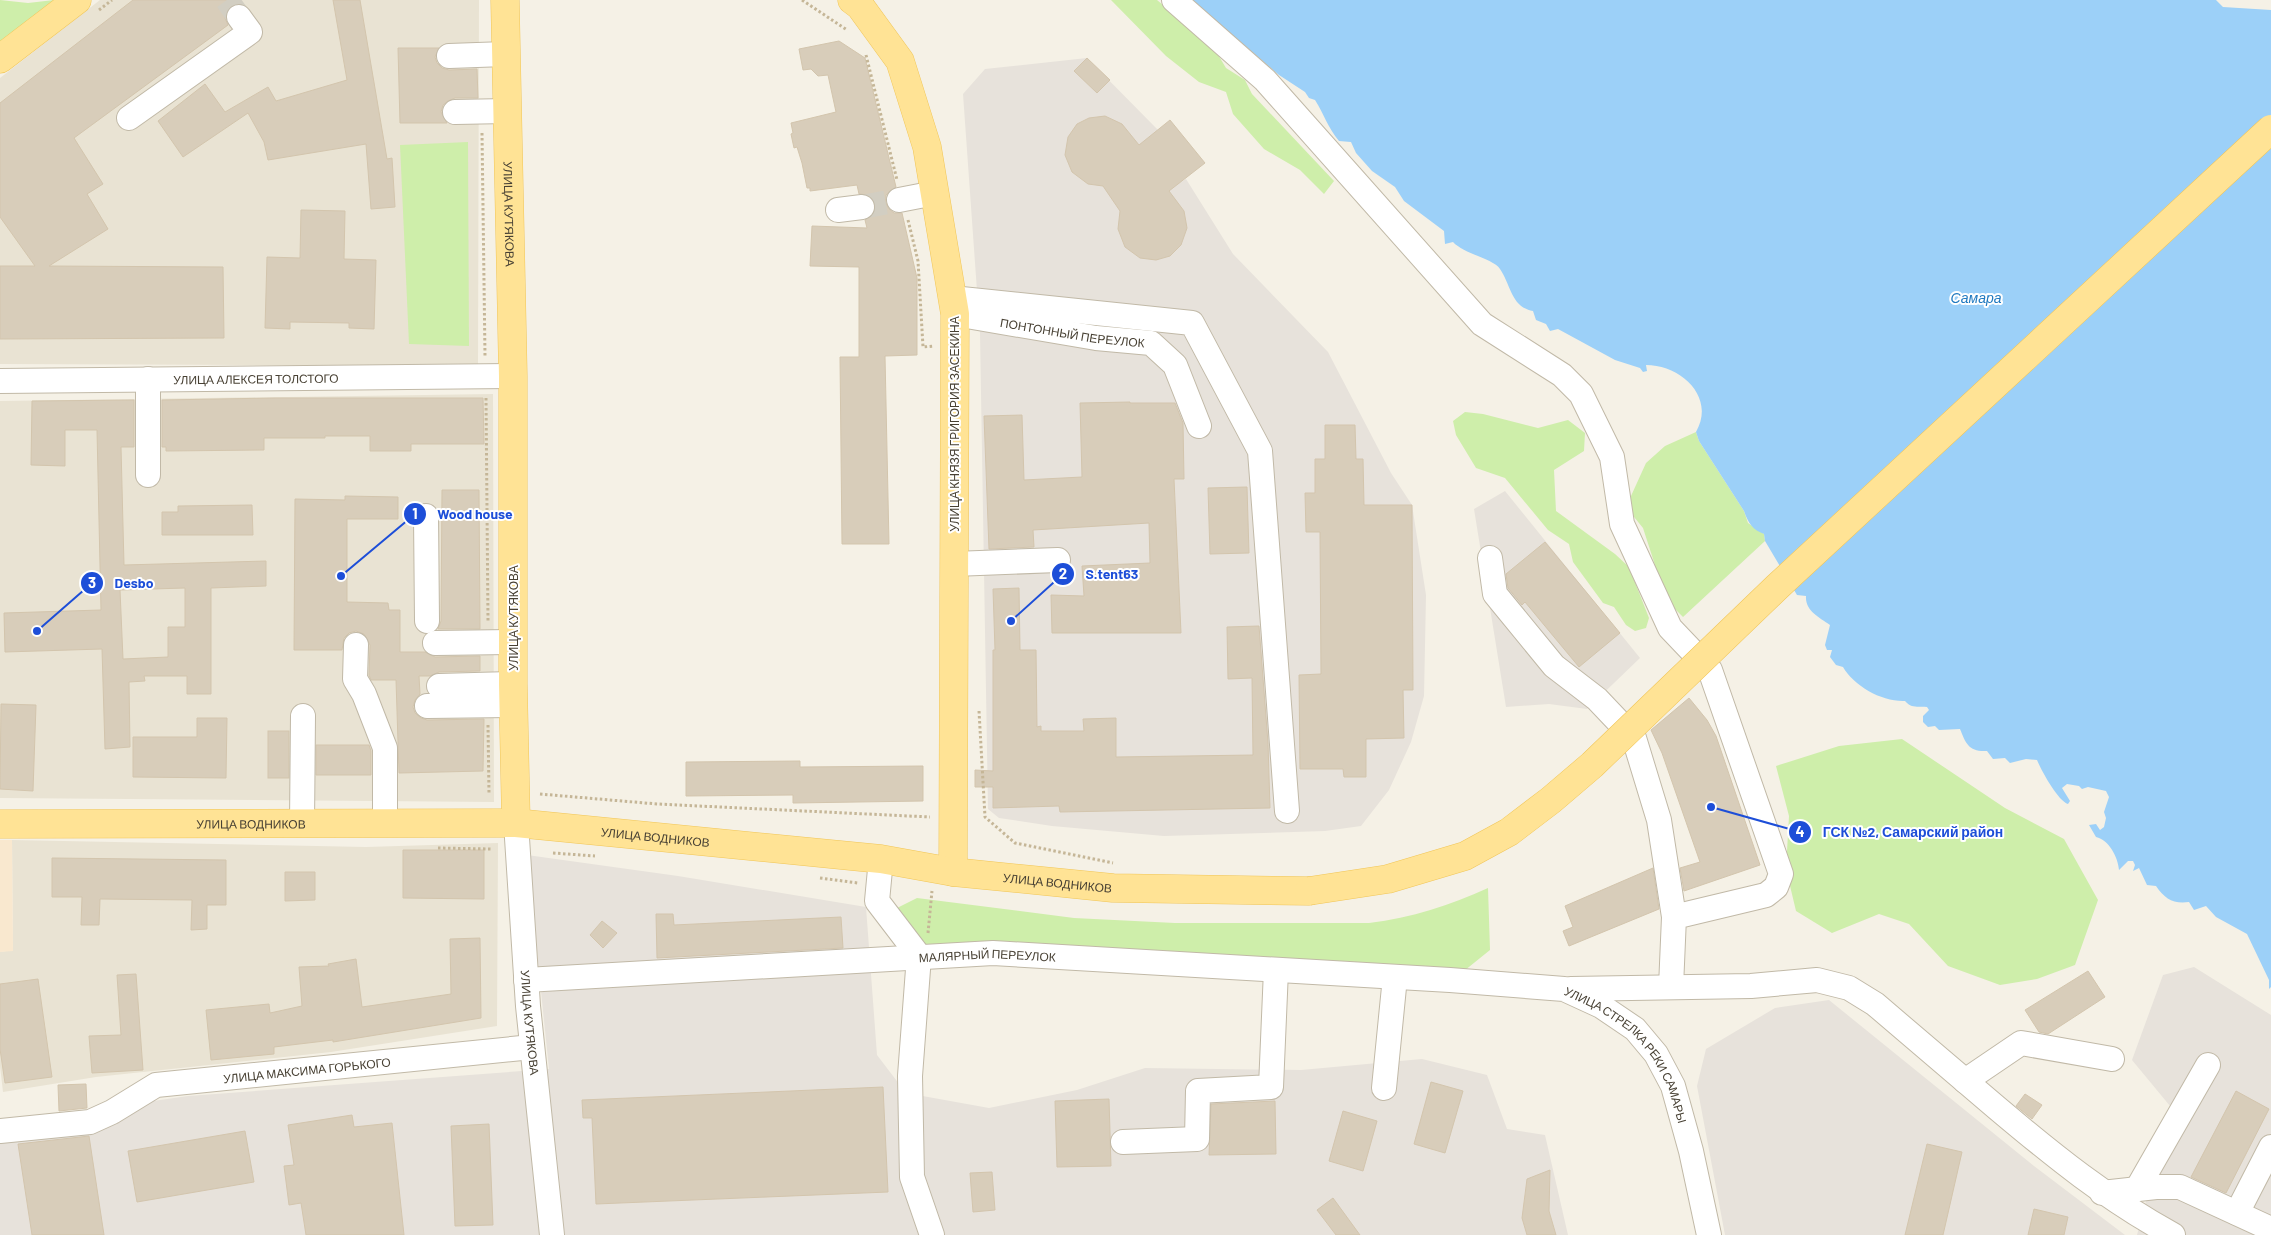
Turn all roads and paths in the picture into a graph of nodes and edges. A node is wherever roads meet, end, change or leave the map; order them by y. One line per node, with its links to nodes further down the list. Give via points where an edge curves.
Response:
1 (77, 0): 11 (main road)
2 (505, 0): 9 (main road, УЛИЦА КУТЯКОВА)
3 (802, 0): 7 (path)
4 (852, 0): 16 (main road, УЛИЦА КНЯЗЯ ГРИГОРИЯ ЗАСЕКИНА, via 860,6 900,61 926,146)
5 (1174, 0): 50 (street, via 1265,80 1482,324 1562,375 1581,394 1612,457 1622,524 1670,628 1710,670 1780,874 1776,887 1766,895)
6 (239, 17): 14 (street, via 250,32)
7 (854, 34)
8 (864, 48): 17 (path)
9 (505, 54): 10 (street); 12 (main road, УЛИЦА КУТЯКОВА)
10 (449, 56)
11 (2, 58)
12 (507, 111): 13 (street); 22 (main road, УЛИЦА КУТЯКОВА)
13 (455, 112)
14 (129, 118)
15 (2271, 129): 48 (main road, УЛИЦА ВОДНИКОВ, bridge, via 1777,587 1592,765 1509,832 1465,856 1388,880 1309,891 1113,888)
16 (935, 193): 17 (street); 20 (main road, УЛИЦА КНЯЗЯ ГРИГОРИЯ ЗАСЕКИНА)
17 (901, 200): 21 (path, via 918,261 924,347)
18 (862, 207): 19 (street)
19 (838, 210)
20 (954, 306): 21 (main road, УЛИЦА КНЯЗЯ ГРИГОРИЯ ЗАСЕКИНА); 25 (street, ПОНТОННЫЙ ПЕРЕУЛОК, via 1096,338 1152,342 1175,365); 39 (street, via 1192,323 1260,451)
21 (955, 346): 30 (main road, УЛИЦА КНЯЗЯ ГРИГОРИЯ ЗАСЕКИНА)
22 (513, 376): 23 (street, УЛИЦА АЛЕКСЕЯ ТОЛСТОГО); 32 (main road, УЛИЦА КУТЯКОВА)
23 (148, 379): 24 (street, УЛИЦА АЛЕКСЕЯ ТОЛСТОГО); 26 (street)
24 (0, 381)
25 (1198, 426)
26 (148, 475)
27 (426, 516): 31 (street)
28 (1490, 558): 50 (street, via 1495,594 1554,666 1597,699 1634,738 1660,820)
29 (1058, 560): 30 (street)
30 (954, 564): 48 (main road, УЛИЦА КНЯЗЯ ГРИГОРИЯ ЗАСЕКИНА)
31 (426, 621)
32 (513, 642): 33 (street); 35 (main road, УЛИЦА КУТЯКОВА)
33 (435, 644)
34 (356, 645): 42 (street, via 355,679 386,748)
35 (513, 694): 36 (street); 43 (main road, УЛИЦА КУТЯКОВА)
36 (433, 696)
37 (303, 716): 45 (street)
38 (540, 794): 40 (path, via 657,804)
39 (1287, 811)
40 (933, 817)
41 (985, 818): 47 (path, via 1015,843)
42 (385, 823): 43 (main road, УЛИЦА ВОДНИКОВ); 45 (main road, УЛИЦА ВОДНИКОВ)
43 (516, 823): 46 (main road, УЛИЦА ВОДНИКОВ); 54 (street, УЛИЦА КУТЯКОВА)
44 (0, 824): 45 (main road, УЛИЦА ВОДНИКОВ)
45 (302, 824)
46 (881, 859): 48 (main road, УЛИЦА ВОДНИКОВ); 51 (street, via 877,901)
47 (1122, 865)
48 (953, 872)
49 (932, 891): 51 (path)
50 (1674, 918): 56 (street)
51 (923, 947): 52 (street, МАЛЯРНЫЙ ПЕРЕУЛОК); 54 (street, МАЛЯРНЫЙ ПЕРЕУЛОК); 71 (street, via 910,1076 912,1177)
52 (1276, 970): 53 (street, МАЛЯРНЫЙ ПЕРЕУЛОК); 64 (street, via 1271,1087 1198,1091 1197,1139)
53 (1395, 977): 55 (street, МАЛЯРНЫЙ ПЕРЕУЛОК); 62 (street)
54 (526, 980): 58 (street, УЛИЦА КУТЯКОВА)
55 (1450, 980): 57 (street, УЛИЦА СТРЕЛКА РЕКИ САМАРЫ)
56 (1671, 987): 57 (street); 61 (street, via 1751,986 1817,980 1849,988 1875,1004)
57 (1564, 989): 72 (street, УЛИЦА СТРЕЛКА РЕКИ САМАРЫ, via 1602,1006 1635,1029 1656,1054 1673,1086)
58 (532, 1047): 63 (street, УЛИЦА МАКСИМА ГОРЬКОГО, via 156,1085 90,1122); 70 (street, УЛИЦА КУТЯКОВА)
59 (2112, 1059): 61 (street, via 2020,1043)
60 (2208, 1065): 66 (street)
61 (1965, 1081): 67 (street)
62 (1384, 1088)
63 (0, 1131)
64 (1124, 1142)
65 (2271, 1147): 68 (street)
66 (2137, 1189): 67 (street); 68 (street, via 2180,1187)
67 (2102, 1193): 73 (street)
68 (2237, 1213): 69 (street)
69 (2271, 1229)
70 (552, 1235)
71 (932, 1235)
72 (1709, 1235)
73 (2173, 1235)

